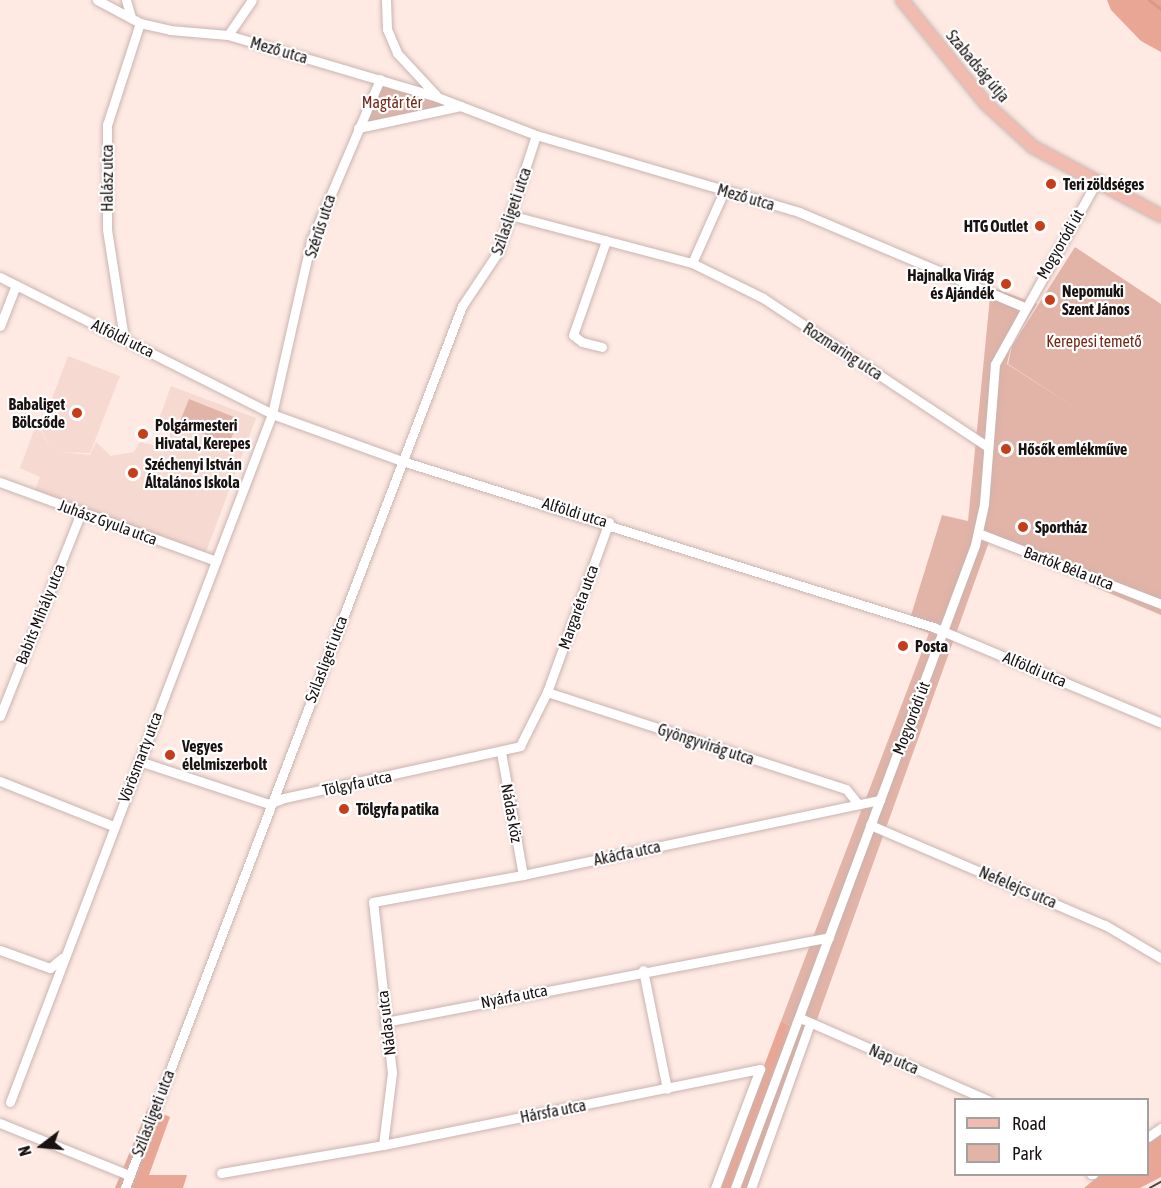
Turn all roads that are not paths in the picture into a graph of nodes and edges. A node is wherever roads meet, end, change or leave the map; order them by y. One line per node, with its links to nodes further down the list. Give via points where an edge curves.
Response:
1 (97, 0): 6 (street, Mező utca)
2 (126, 0): 6 (street)
3 (252, 0): 7 (street)
4 (386, 0): 9 (street, via 387,28 397,53)
5 (902, 0): 13 (main road, Szabadság útja, via 985,103 1033,147)
6 (136, 20): 7 (street, Mező utca, via 170,30); 23 (street, Halász utca, via 107,125 107,229)
7 (228, 35): 8 (street, Mező utca)
8 (380, 79): 9 (street, Mező utca); 11 (street, Szérűs utca)
9 (437, 97): 10 (street, Mező utca)
10 (461, 106): 11 (street); 12 (street, Mező utca)
11 (358, 128): 25 (street, Szérűs utca, via 311,241)
12 (536, 135): 14 (street, Mező utca); 15 (street, Szilasligeti utca)
13 (1095, 184): 16 (main road, Szabadság útja); 21 (street, Mogyoródi út)
14 (724, 191): 18 (street); 21 (street, Mező utca, via 798,213)
15 (510, 215): 17 (street, Rozmaring utca); 27 (street, Szilasligeti utca, via 493,264 462,306)
16 (1161, 216)
17 (606, 241): 18 (street, Rozmaring utca); 24 (street, via 573,335 582,342)
18 (692, 263): 26 (street, Rozmaring utca, via 763,298)
19 (0, 277): 20 (street, Alföldi utca)
20 (16, 285): 22 (street); 23 (street, Alföldi utca)
21 (1024, 308): 26 (street, Mogyoródi út, via 995,364)
22 (0, 326)
23 (124, 338): 25 (street, Alföldi utca)
24 (602, 347)
25 (272, 414): 27 (street, Alföldi utca); 32 (street, Vörösmarty utca)
26 (988, 447): 31 (street, Mogyoródi út)
27 (402, 460): 30 (street, Alföldi utca); 42 (street, Szilasligeti utca)
28 (0, 482): 29 (street, Juhász Gyula utca)
29 (81, 512): 32 (street, Juhász Gyula utca); 36 (street, Babits Mihály utca)
30 (609, 522): 34 (street, Alföldi utca); 35 (street, Margaréta utca)
31 (978, 533): 33 (street, Bartók Béla utca); 34 (street, Mogyoródi út)
32 (216, 561): 39 (street, Vörösmarty utca)
33 (1161, 604)
34 (944, 630): 37 (street, Alföldi utca); 41 (street, Mogyoródi út)
35 (547, 692): 38 (street, Tölgyfa utca, via 525,741); 43 (street, Gyöngyvirág utca, via 846,789)
36 (0, 716)
37 (1161, 723)
38 (501, 752): 42 (street, Tölgyfa utca); 46 (street, Nádas köz)
39 (139, 761): 42 (street); 45 (street, Vörösmarty utca)
40 (0, 781): 45 (street)
41 (880, 800): 43 (street, Akácfa utca); 44 (street, Mogyoródi út)
42 (269, 804): 62 (street, Szilasligeti utca)
43 (858, 804): 46 (street, Akácfa utca)
44 (870, 825): 48 (street, Mogyoródi út); 51 (street, Nefelejcs utca, via 1106,925)
45 (113, 826): 50 (street, Vörösmarty utca)
46 (524, 875): 47 (street, Akácfa utca)
47 (373, 902): 54 (street, Nádas utca)
48 (830, 937): 52 (street, Nyárfa utca); 53 (street, Mogyoródi út)
49 (0, 950): 50 (street, via 50,968)
50 (64, 956): 58 (street, Vörösmarty utca)
51 (1161, 958)
52 (643, 970): 54 (street, Nyárfa utca); 56 (street)
53 (800, 1018): 55 (street, Nap utca); 65 (street, Mogyoródi út)
54 (385, 1022): 60 (street, Nádas utca, via 392,1073)
55 (810, 1023): 57 (street, Nap utca); 66 (street)
56 (667, 1089): 60 (street, Hársfa utca); 64 (street, Hársfa utca, via 760,1069)
57 (983, 1098)
58 (10, 1101)
59 (0, 1123): 62 (street)
60 (383, 1145): 61 (street, Hársfa utca)
61 (221, 1173)
62 (129, 1175): 63 (street, Szilasligeti utca)
63 (125, 1188)
64 (715, 1188)
65 (735, 1188)
66 (751, 1188)

